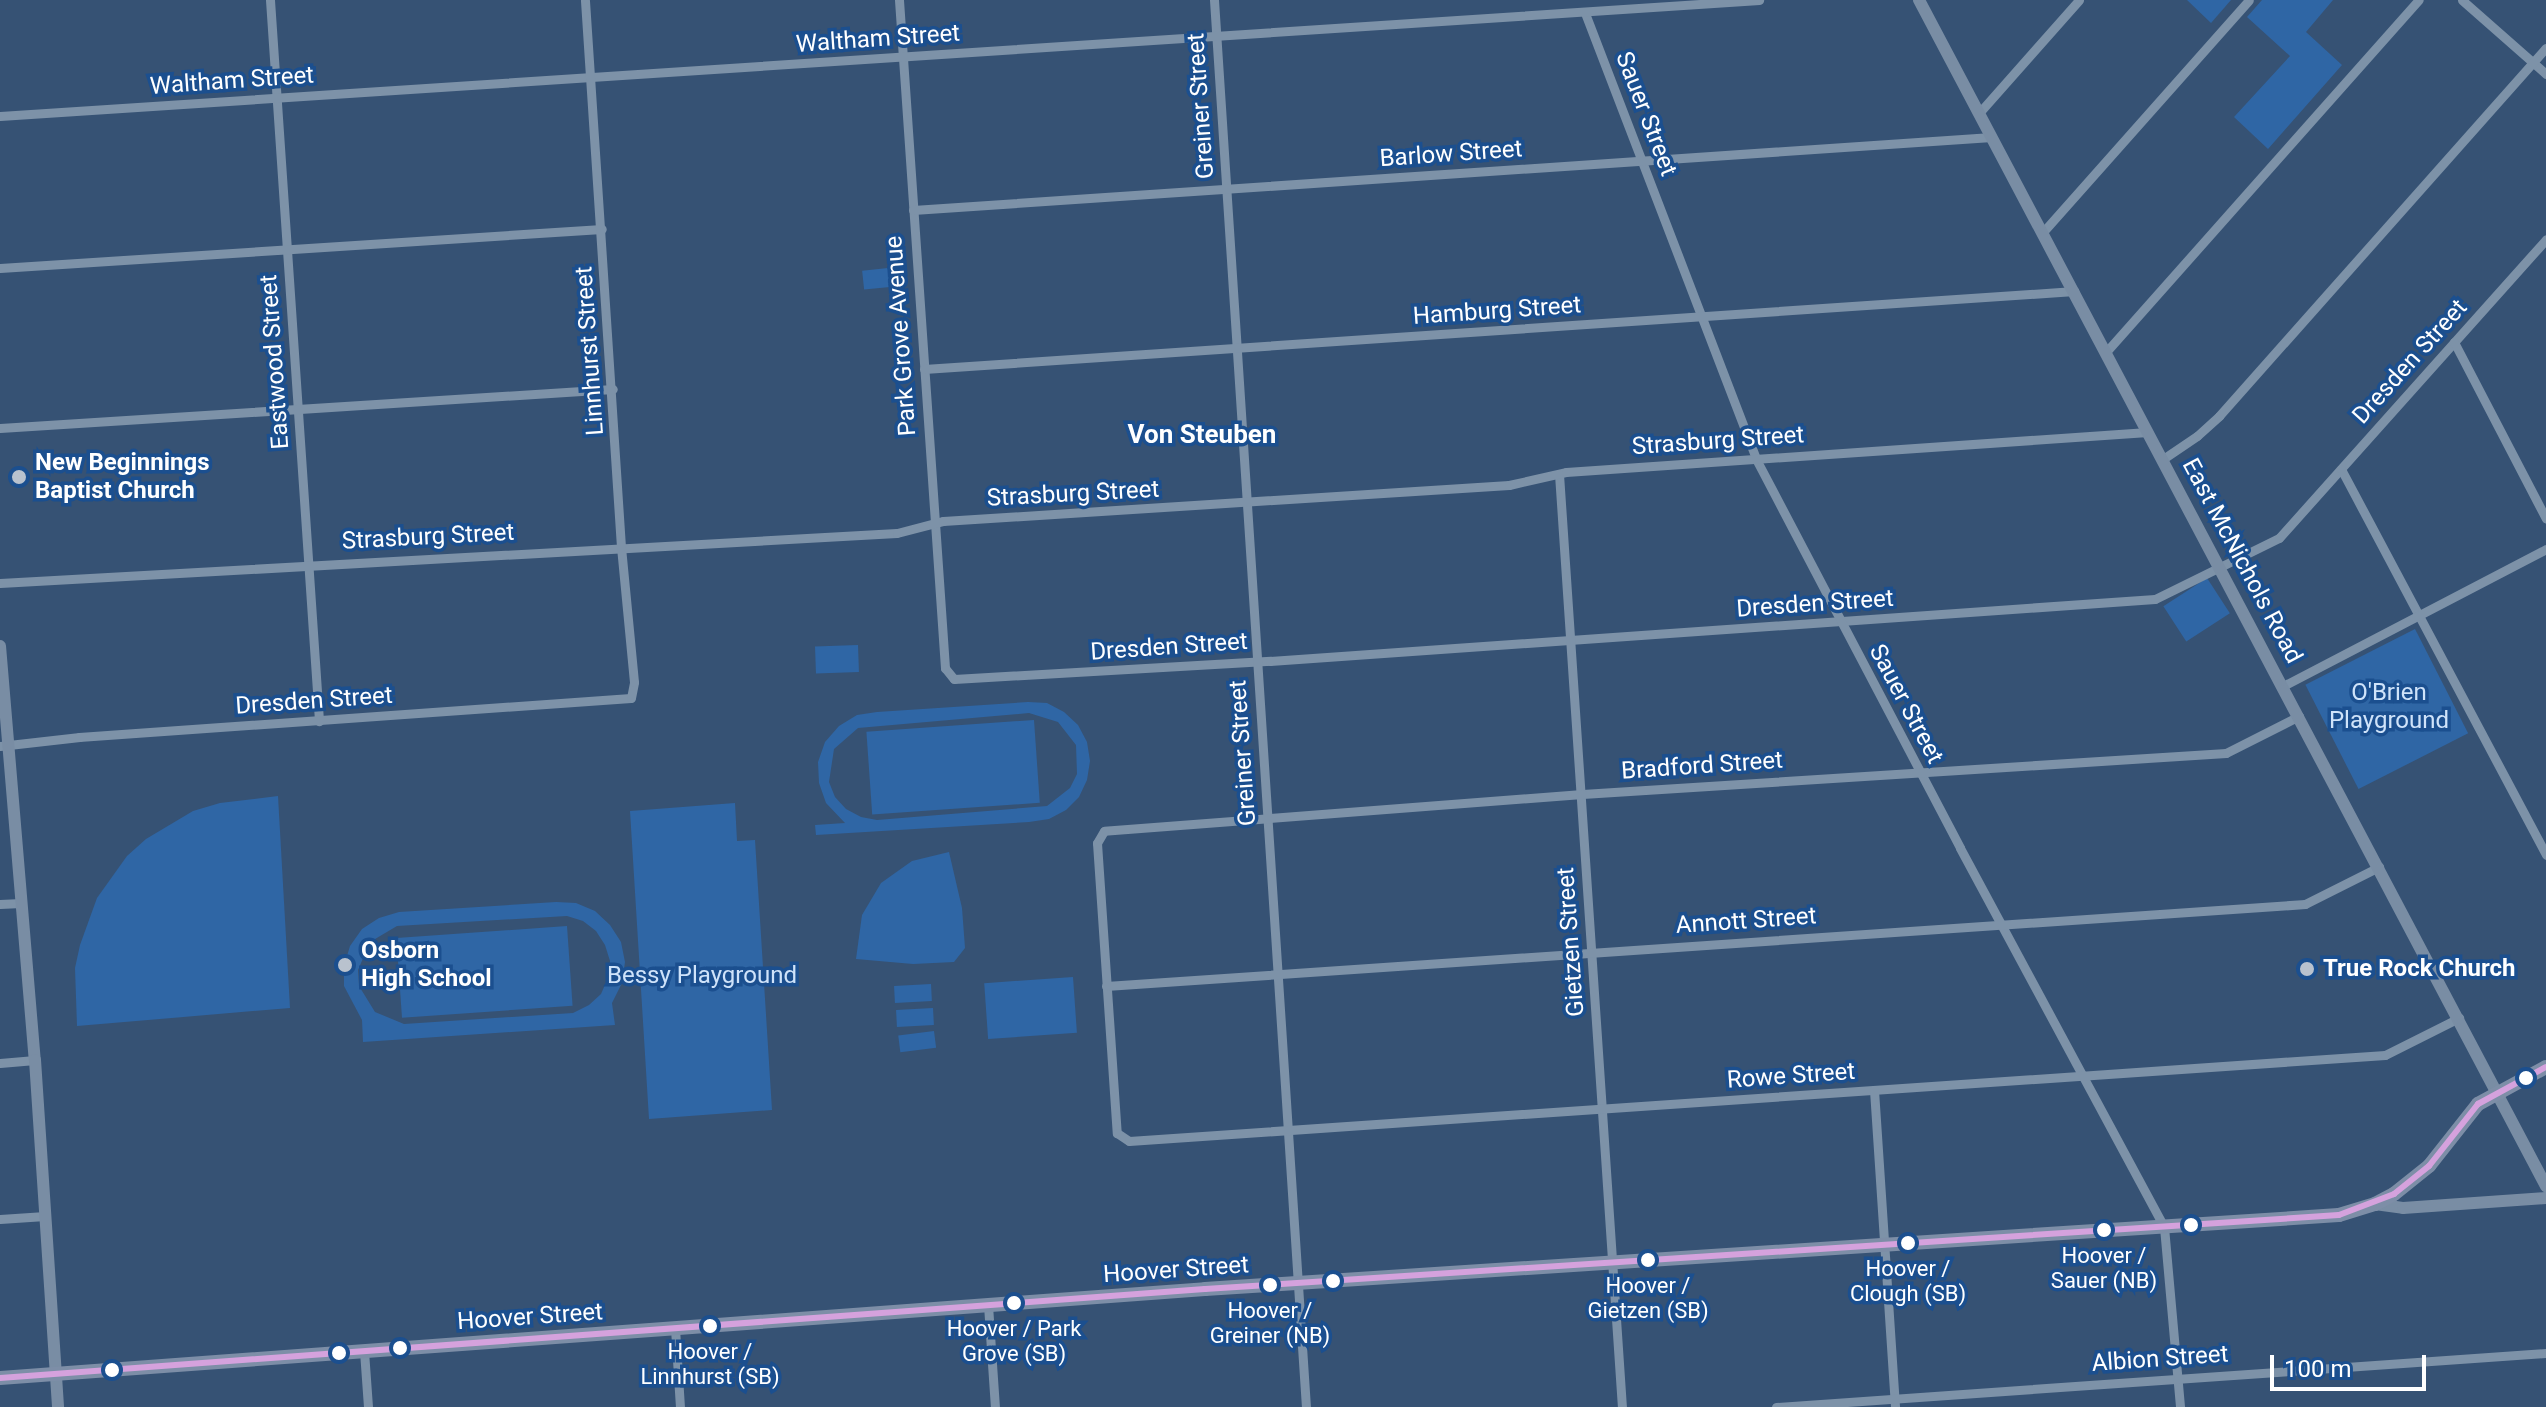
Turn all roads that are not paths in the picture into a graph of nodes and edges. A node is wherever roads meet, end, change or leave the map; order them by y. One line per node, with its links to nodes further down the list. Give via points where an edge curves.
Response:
1 (270, 0): 18 (street, Eastwood Street)
2 (585, 0): 17 (street, Linnhurst Street)
3 (899, 0): 14 (street, Park Grove Avenue)
4 (1214, 0): 12 (street, Greiner Street)
5 (1759, 0): 11 (street, Waltham Street)
6 (1919, 0): 19 (street, East McNichols Road)
7 (2079, 0): 19 (street)
8 (2249, 0): 26 (street)
9 (2419, 0): 34 (street)
10 (2462, 0): 15 (street)
11 (1585, 13): 12 (street, Waltham Street); 22 (street, Sauer Street)
12 (1217, 38): 14 (street, Waltham Street); 23 (street, Greiner Street)
13 (2546, 48): 15 (street)
14 (903, 58): 17 (street, Waltham Street); 24 (street, Park Grove Avenue)
15 (2533, 63): 16 (street); 41 (street, via 2219,416)
16 (2546, 74)
17 (591, 78): 18 (street, Waltham Street); 25 (street, Linnhurst Street)
18 (277, 98): 20 (street, Waltham Street); 28 (street, Eastwood Street)
19 (1979, 113): 21 (street, East McNichols Road)
20 (0, 116)
21 (1992, 137): 22 (street, Barlow Street); 26 (street, East McNichols Road)
22 (1643, 161): 23 (street, Barlow Street); 31 (street, Sauer Street)
23 (1226, 189): 24 (street, Barlow Street); 33 (street, Greiner Street)
24 (913, 210): 35 (street, Park Grove Avenue)
25 (602, 229): 28 (street); 36 (street, Linnhurst Street)
26 (2043, 232): 30 (street, East McNichols Road)
27 (2546, 239): 32 (street, Dresden Street)
28 (287, 249): 29 (street); 37 (street, Eastwood Street)
29 (0, 268)
30 (2074, 291): 31 (street, Hamburg Street); 34 (street, East McNichols Road)
31 (1704, 316): 33 (street, Hamburg Street); 40 (street, Sauer Street)
32 (2454, 342): 42 (street, Dresden Street); 45 (street)
33 (1237, 349): 35 (street, Hamburg Street); 44 (street, Greiner Street)
34 (2106, 352): 39 (street, East McNichols Road)
35 (924, 369): 46 (street, Park Grove Avenue)
36 (613, 389): 37 (street); 47 (street, Linnhurst Street)
37 (298, 409): 38 (street); 49 (street, Eastwood Street)
38 (0, 428)
39 (2148, 432): 40 (street, Strasburg Street); 41 (street, East McNichols Road)
40 (1756, 459): 43 (street, Strasburg Street); 53 (street, Sauer Street)
41 (2163, 459): 50 (street, East McNichols Road)
42 (2341, 469): 50 (street, Dresden Street, via 2279,538); 52 (street)
43 (1559, 474): 44 (street, Strasburg Street, via 1509,485); 54 (street, Gietzen Street)
44 (1245, 503): 46 (street, Strasburg Street, via 943,521); 56 (street, Greiner Street)
45 (2546, 519)
46 (935, 526): 47 (street, Strasburg Street, via 897,533); 57 (street, Park Grove Avenue)
47 (621, 547): 49 (street, Strasburg Street); 59 (street, Linnhurst Street, via 634,682)
48 (2546, 549): 52 (street)
49 (308, 563): 51 (street, Strasburg Street); 61 (street, Eastwood Street)
50 (2220, 567): 53 (street, Dresden Street, via 2146,601); 58 (street, East McNichols Road)
51 (0, 583)
52 (2419, 615): 58 (street); 66 (street)
53 (1840, 622): 54 (street, Dresden Street); 63 (street, Sauer Street)
54 (1572, 641): 56 (street, Dresden Street); 64 (street, Gietzen Street)
55 (0, 646): 62 (street)
56 (1257, 662): 57 (street, Dresden Street, via 960,680); 65 (street, Greiner Street)
57 (945, 668)
58 (2283, 686): 60 (street, East McNichols Road)
59 (631, 698): 61 (street, Dresden Street)
60 (2299, 716): 63 (street, Bradford Street, via 2226,753); 67 (street, East McNichols Road)
61 (319, 721): 62 (street, Dresden Street)
62 (4, 746): 68 (street)
63 (1919, 772): 64 (street, Bradford Street); 70 (street, Sauer Street)
64 (1582, 794): 65 (street, Bradford Street); 71 (street, Gietzen Street)
65 (1267, 818): 72 (street, Greiner Street); 73 (street, Bradford Street, via 1101,834 1097,843)
66 (2546, 855)
67 (2379, 867): 70 (street, Annott Street, via 2305,904); 74 (street, East McNichols Road)
68 (21, 903): 69 (street); 75 (street)
69 (0, 904)
70 (2001, 925): 71 (street, Annott Street); 78 (street, Sauer Street)
71 (1592, 951): 72 (street, Annott Street); 81 (street, Gietzen Street)
72 (1278, 973): 73 (street, Annott Street); 82 (street, Greiner Street)
73 (1106, 986): 82 (street, Rowe Street, via 1119,1136 1129,1141)
74 (2459, 1018): 78 (street, Rowe Street, via 2385,1055); 80 (street, East McNichols Road)
75 (35, 1060): 76 (street); 86 (street)
76 (0, 1063)
77 (2546, 1067): 80 (main road)
78 (2081, 1076): 79 (street, Rowe Street); 88 (street, Sauer Street)
79 (1874, 1090): 81 (street, Rowe Street); 89 (street)
80 (2498, 1093): 83 (street, East McNichols Road); 85 (main road, via 2470,1111 2420,1175)
81 (1602, 1109): 82 (street, Rowe Street); 90 (street, Gietzen Street)
82 (1288, 1130): 91 (street, Greiner Street)
83 (2546, 1186)
84 (2546, 1198): 85 (street, Hoover Street, via 2403,1208)
85 (2375, 1204): 88 (main road, Hoover Street, via 2339,1215)
86 (45, 1216): 87 (street); 96 (street)
87 (0, 1219)
88 (2164, 1227): 89 (main road, Hoover Street); 98 (street, Sauer Street)
89 (1884, 1245): 90 (main road, Hoover Street); 99 (street)
90 (1612, 1262): 91 (main road, Hoover Street); 105 (street, Gietzen Street)
91 (1298, 1283): 92 (main road, Hoover Street); 104 (street, Greiner Street)
92 (988, 1305): 93 (main road, Hoover Street); 103 (street)
93 (675, 1328): 94 (main road, Hoover Street); 102 (street)
94 (364, 1351): 96 (main road, Hoover Street); 101 (street)
95 (2546, 1353): 98 (street, Albion Street)
96 (56, 1374): 97 (main road, Hoover Street); 100 (street)
97 (0, 1378)
98 (2178, 1378): 99 (street, Albion Street); 107 (street, Sauer Street)
99 (1894, 1403): 106 (street, Albion Street)
100 (58, 1407)
101 (368, 1407)
102 (680, 1407)
103 (995, 1407)
104 (1306, 1407)
105 (1622, 1407)
106 (1776, 1407)
107 (2180, 1407)

